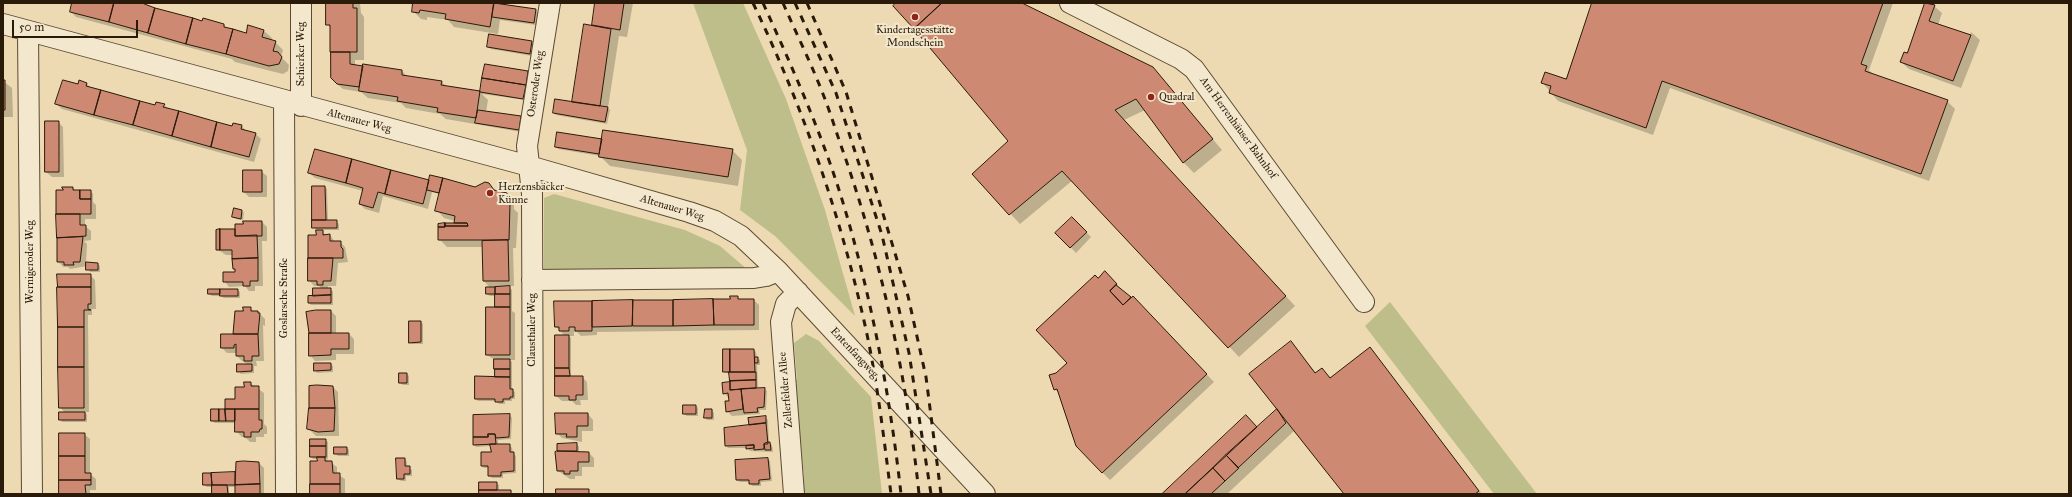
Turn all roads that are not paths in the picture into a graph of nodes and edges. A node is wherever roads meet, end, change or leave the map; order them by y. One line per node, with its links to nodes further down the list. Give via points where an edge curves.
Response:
1 (301, 3): 6 (street, Schierker Weg)
2 (550, 3): 7 (street, Osteroder Weg, via 527,146)
3 (1070, 3): 12 (street, Am Herrenhäuser Bahnhof, via 1181,59 1194,69)
4 (3, 24): 5 (street, Altenauer Weg)
5 (28, 31): 6 (street, Altenauer Weg); 13 (street, Wernigeroder Weg)
6 (292, 104): 7 (street, Altenauer Weg); 14 (street, Goslarsche Straße)
7 (529, 166): 8 (street, Altenauer Weg); 10 (street, Clausthaler Weg, via 532,194)
8 (715, 221): 9 (street, Entenfangweg, via 741,236)
9 (778, 271): 10 (street, via 754,278); 11 (street, Entenfangweg)
10 (532, 280): 15 (street, Clausthaler Weg)
11 (798, 292): 16 (street, Zellerfelder Allee, via 786,304 781,322); 17 (street, Entenfangweg)
12 (1364, 302)
13 (32, 494)
14 (286, 494)
15 (533, 494)
16 (794, 494)
17 (985, 494)

